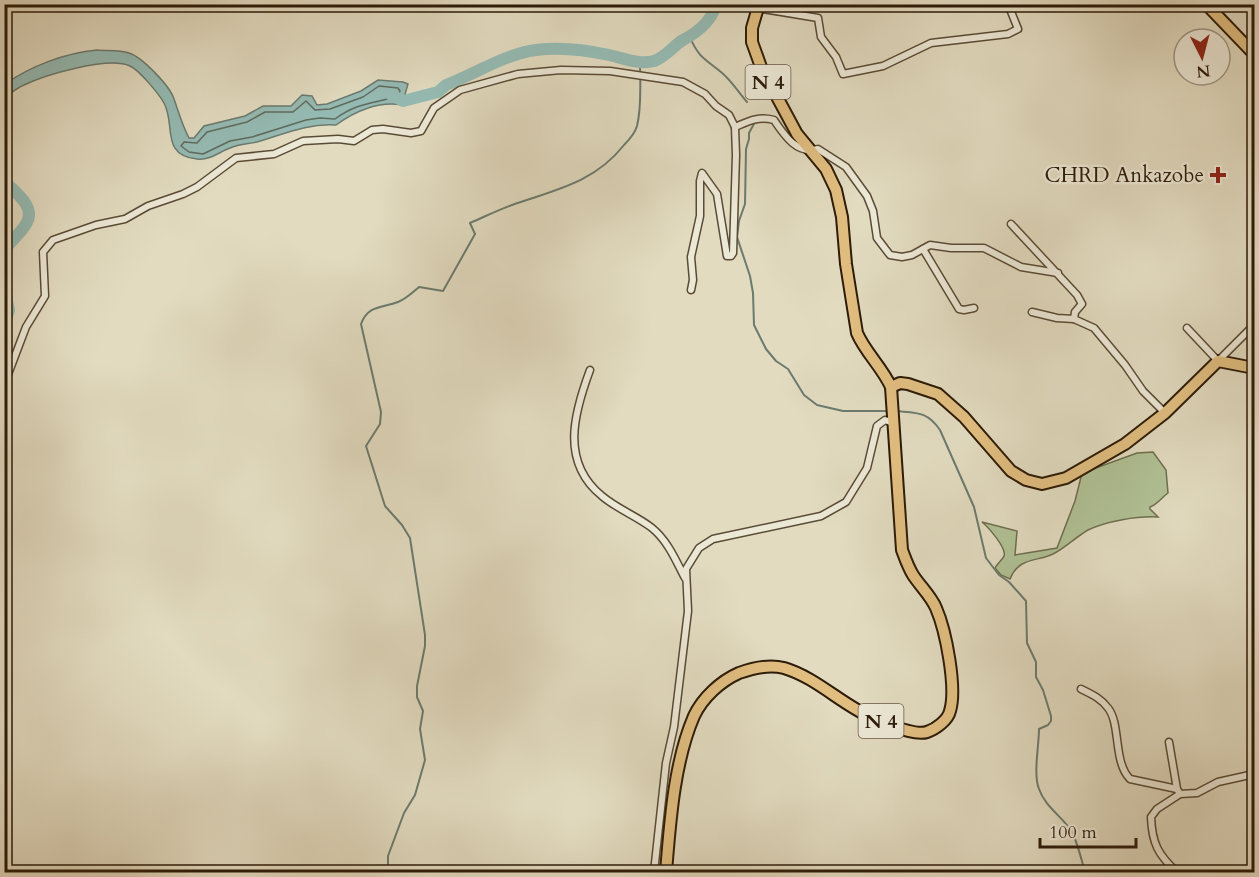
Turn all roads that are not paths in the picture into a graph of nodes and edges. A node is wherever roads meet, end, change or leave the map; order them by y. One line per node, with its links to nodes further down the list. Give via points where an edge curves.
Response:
1 (1008, 4): 3 (street, via 1018,29 1008,34 931,43 883,66 843,74 821,37 818,18)
2 (1206, 4): 4 (main road)
3 (758, 6): 6 (main road, N 4, via 752,28 757,58 797,134)
4 (1254, 54)
5 (735, 127): 6 (street, via 751,119 774,120 788,140); 10 (street, via 733,253 727,256 717,194 702,173 700,216 691,256); 19 (street, via 729,115 705,94 683,82 610,70 561,70 518,75 460,90 438,104 421,131 372,130 354,141 303,141 274,154 236,158 183,194 125,219 53,240 43,252 45,296 26,327)
6 (812, 151): 8 (street, via 818,149 846,167 867,196 877,238 890,255 902,257); 20 (main road, N 4, via 836,190 843,217 857,333)
7 (1011, 224): 9 (street)
8 (923, 249): 9 (street, via 984,248 1021,267); 11 (street, via 959,309)
9 (1058, 273): 13 (street, via 1082,304)
10 (692, 290)
11 (974, 308)
12 (1032, 312): 13 (street)
13 (1074, 319): 21 (street, via 1094,328)
14 (1254, 325): 16 (street)
15 (1186, 328): 16 (street)
16 (1218, 361): 17 (main road); 21 (main road)
17 (1254, 368)
18 (590, 369): 23 (street, via 575,419 577,464 584,479 603,497 653,528)
19 (4, 385)
20 (891, 387): 21 (main road, via 908,384 938,394 964,417 1011,471 1042,484 1066,478 1117,449); 22 (main road, N 4)
21 (1165, 413)
22 (892, 414): 23 (street, via 877,426 867,468 846,502 821,516 713,539 694,555 686,568); 29 (main road, N 4, via 902,550 942,625 950,664 950,713 942,724 926,733 915,732 878,720 840,701 808,678 782,668 752,668 724,679 695,715 681,759)
23 (687, 581): 28 (street, via 688,611)
24 (1081, 689): 27 (street, via 1100,699 1110,710 1127,776)
25 (1169, 742): 27 (street)
26 (1254, 774): 27 (street, via 1218,782 1197,793)
27 (1178, 792): 30 (street, via 1151,816 1159,854)
28 (654, 873)
29 (666, 873)
30 (1178, 873)

